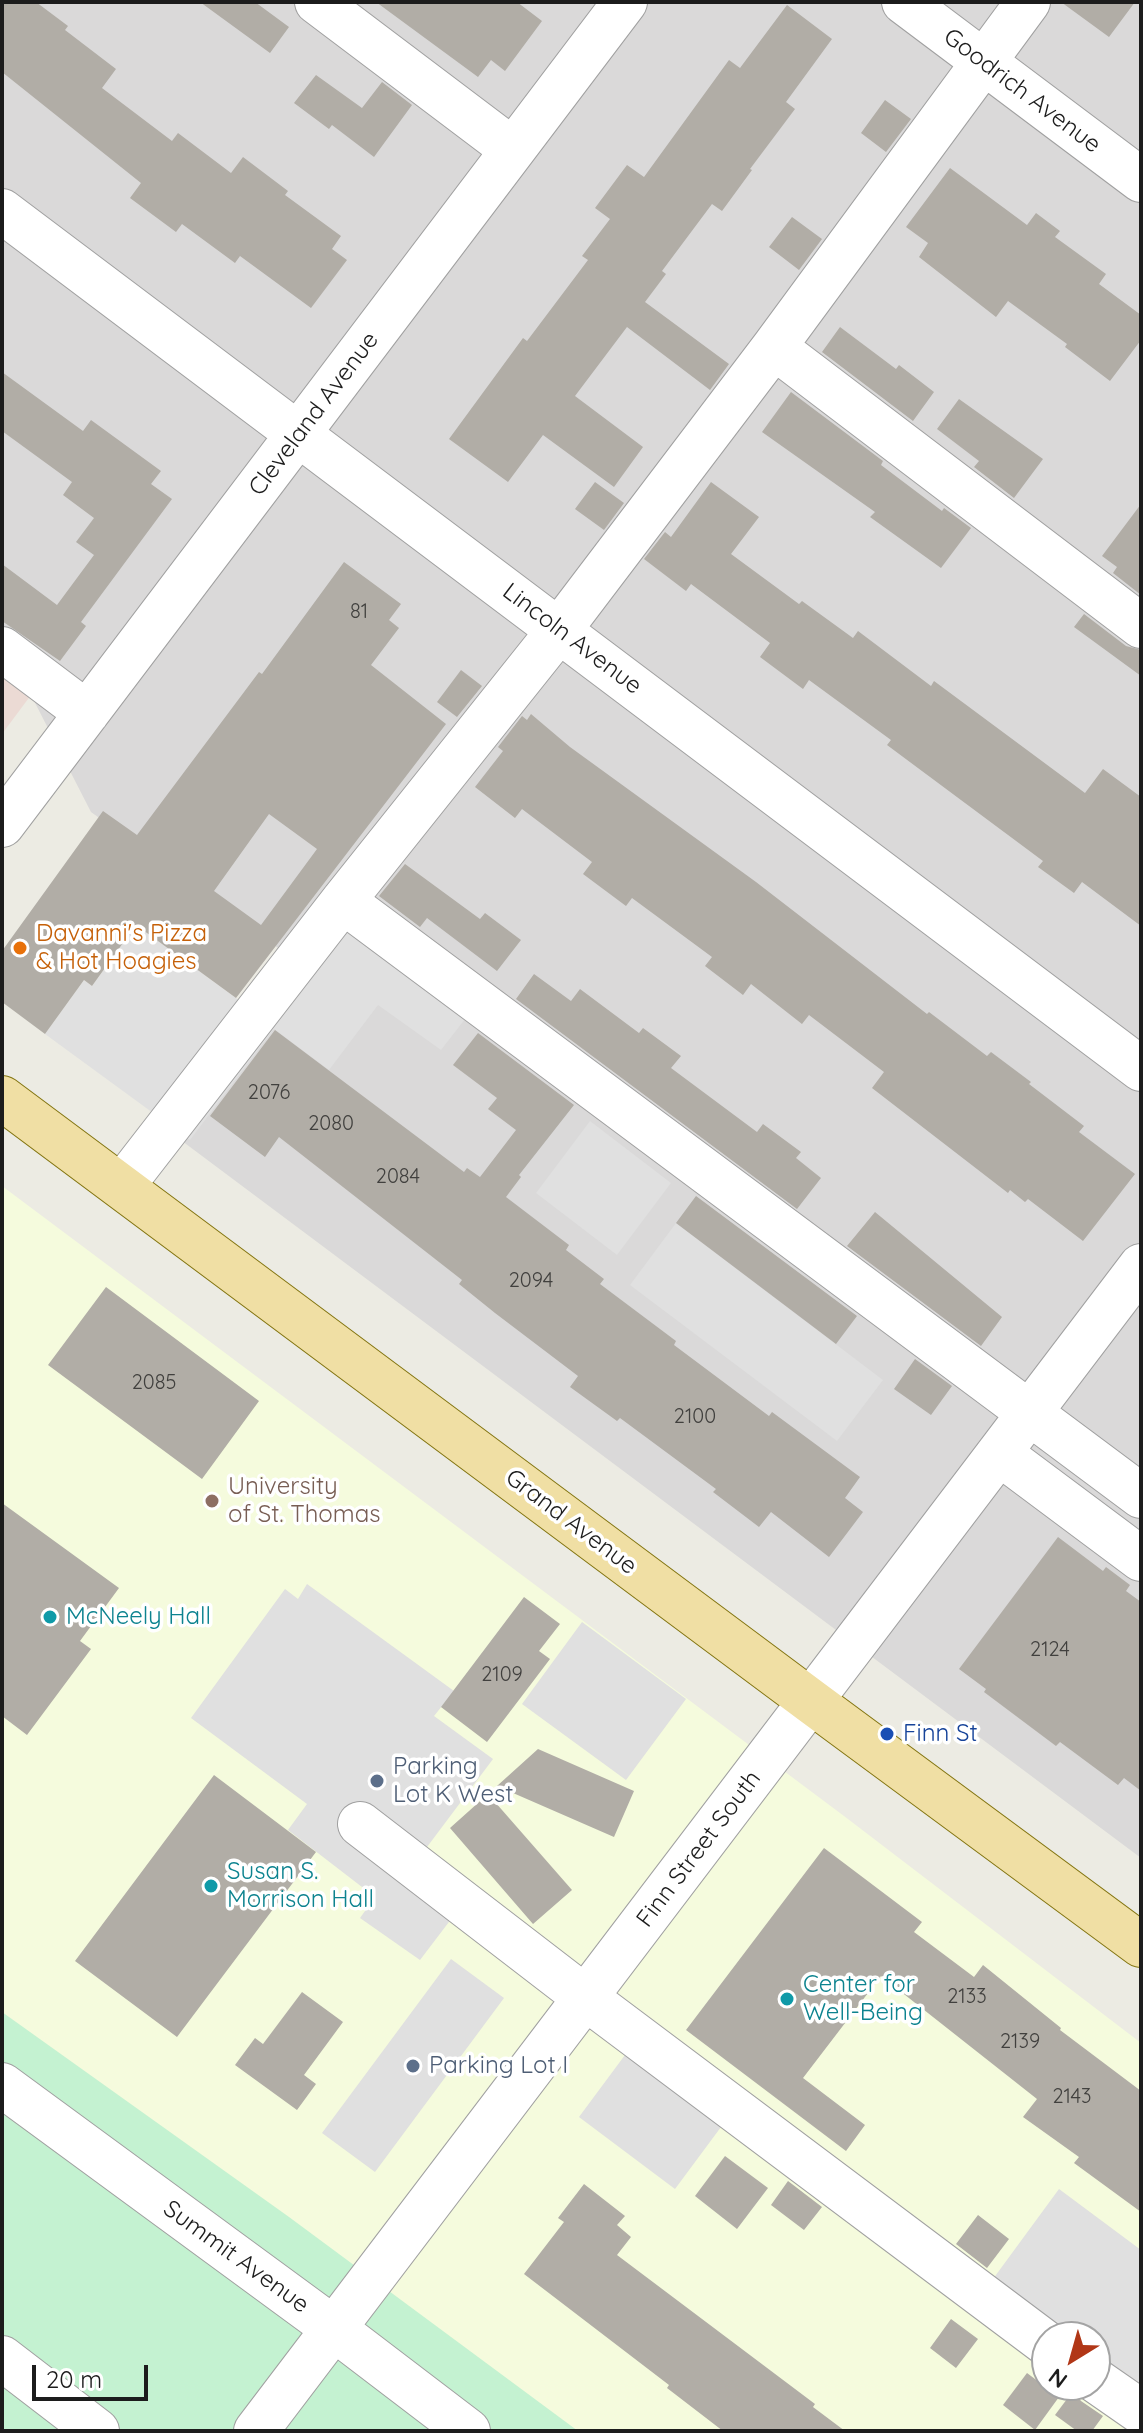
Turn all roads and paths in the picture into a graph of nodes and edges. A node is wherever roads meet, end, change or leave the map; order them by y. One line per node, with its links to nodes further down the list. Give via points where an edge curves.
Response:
1 (317, 2): 6 (street)
2 (625, 2): 6 (street, Cleveland Avenue)
3 (904, 2): 5 (street, Goodrich Avenue)
4 (1028, 2): 5 (street)
5 (984, 62): 7 (street, Goodrich Avenue); 9 (street)
6 (513, 150): 10 (street, Cleveland Avenue)
7 (1141, 180)
8 (2, 211): 10 (street, Lincoln Avenue)
9 (774, 347): 11 (street); 12 (street)
10 (299, 434): 12 (street, Lincoln Avenue); 14 (street, Cleveland Avenue)
11 (1141, 626)
12 (560, 629): 16 (street); 17 (street, Lincoln Avenue)
13 (2, 649): 14 (street)
14 (87, 713): 15 (street, Cleveland Avenue)
15 (6, 812)
16 (343, 901): 19 (street); 21 (street)
17 (1141, 1069)
18 (2, 1098): 19 (main road, Grand Avenue)
19 (122, 1186): 25 (main road, Grand Avenue)
20 (1141, 1266): 21 (street, Finn Street South)
21 (1029, 1414): 22 (street, Finn Street South); 23 (street)
22 (999, 1453): 24 (street); 25 (street, Finn Street South)
23 (1141, 1496)
24 (1141, 1559)
25 (812, 1702): 27 (main road, Grand Avenue); 28 (street, Finn Street South)
26 (360, 1824): 28 (street)
27 (1141, 1945)
28 (586, 1998): 30 (street, Finn Street South); 31 (street)
29 (2, 2085): 30 (street, Summit Avenue)
30 (333, 2328): 36 (street, Finn Street South); 37 (street, Summit Avenue)
31 (1031, 2332)
32 (2, 2358): 35 (street)
33 (1111, 2391): 34 (street)
34 (1141, 2412)
35 (97, 2431)
36 (256, 2431)
37 (468, 2431)

